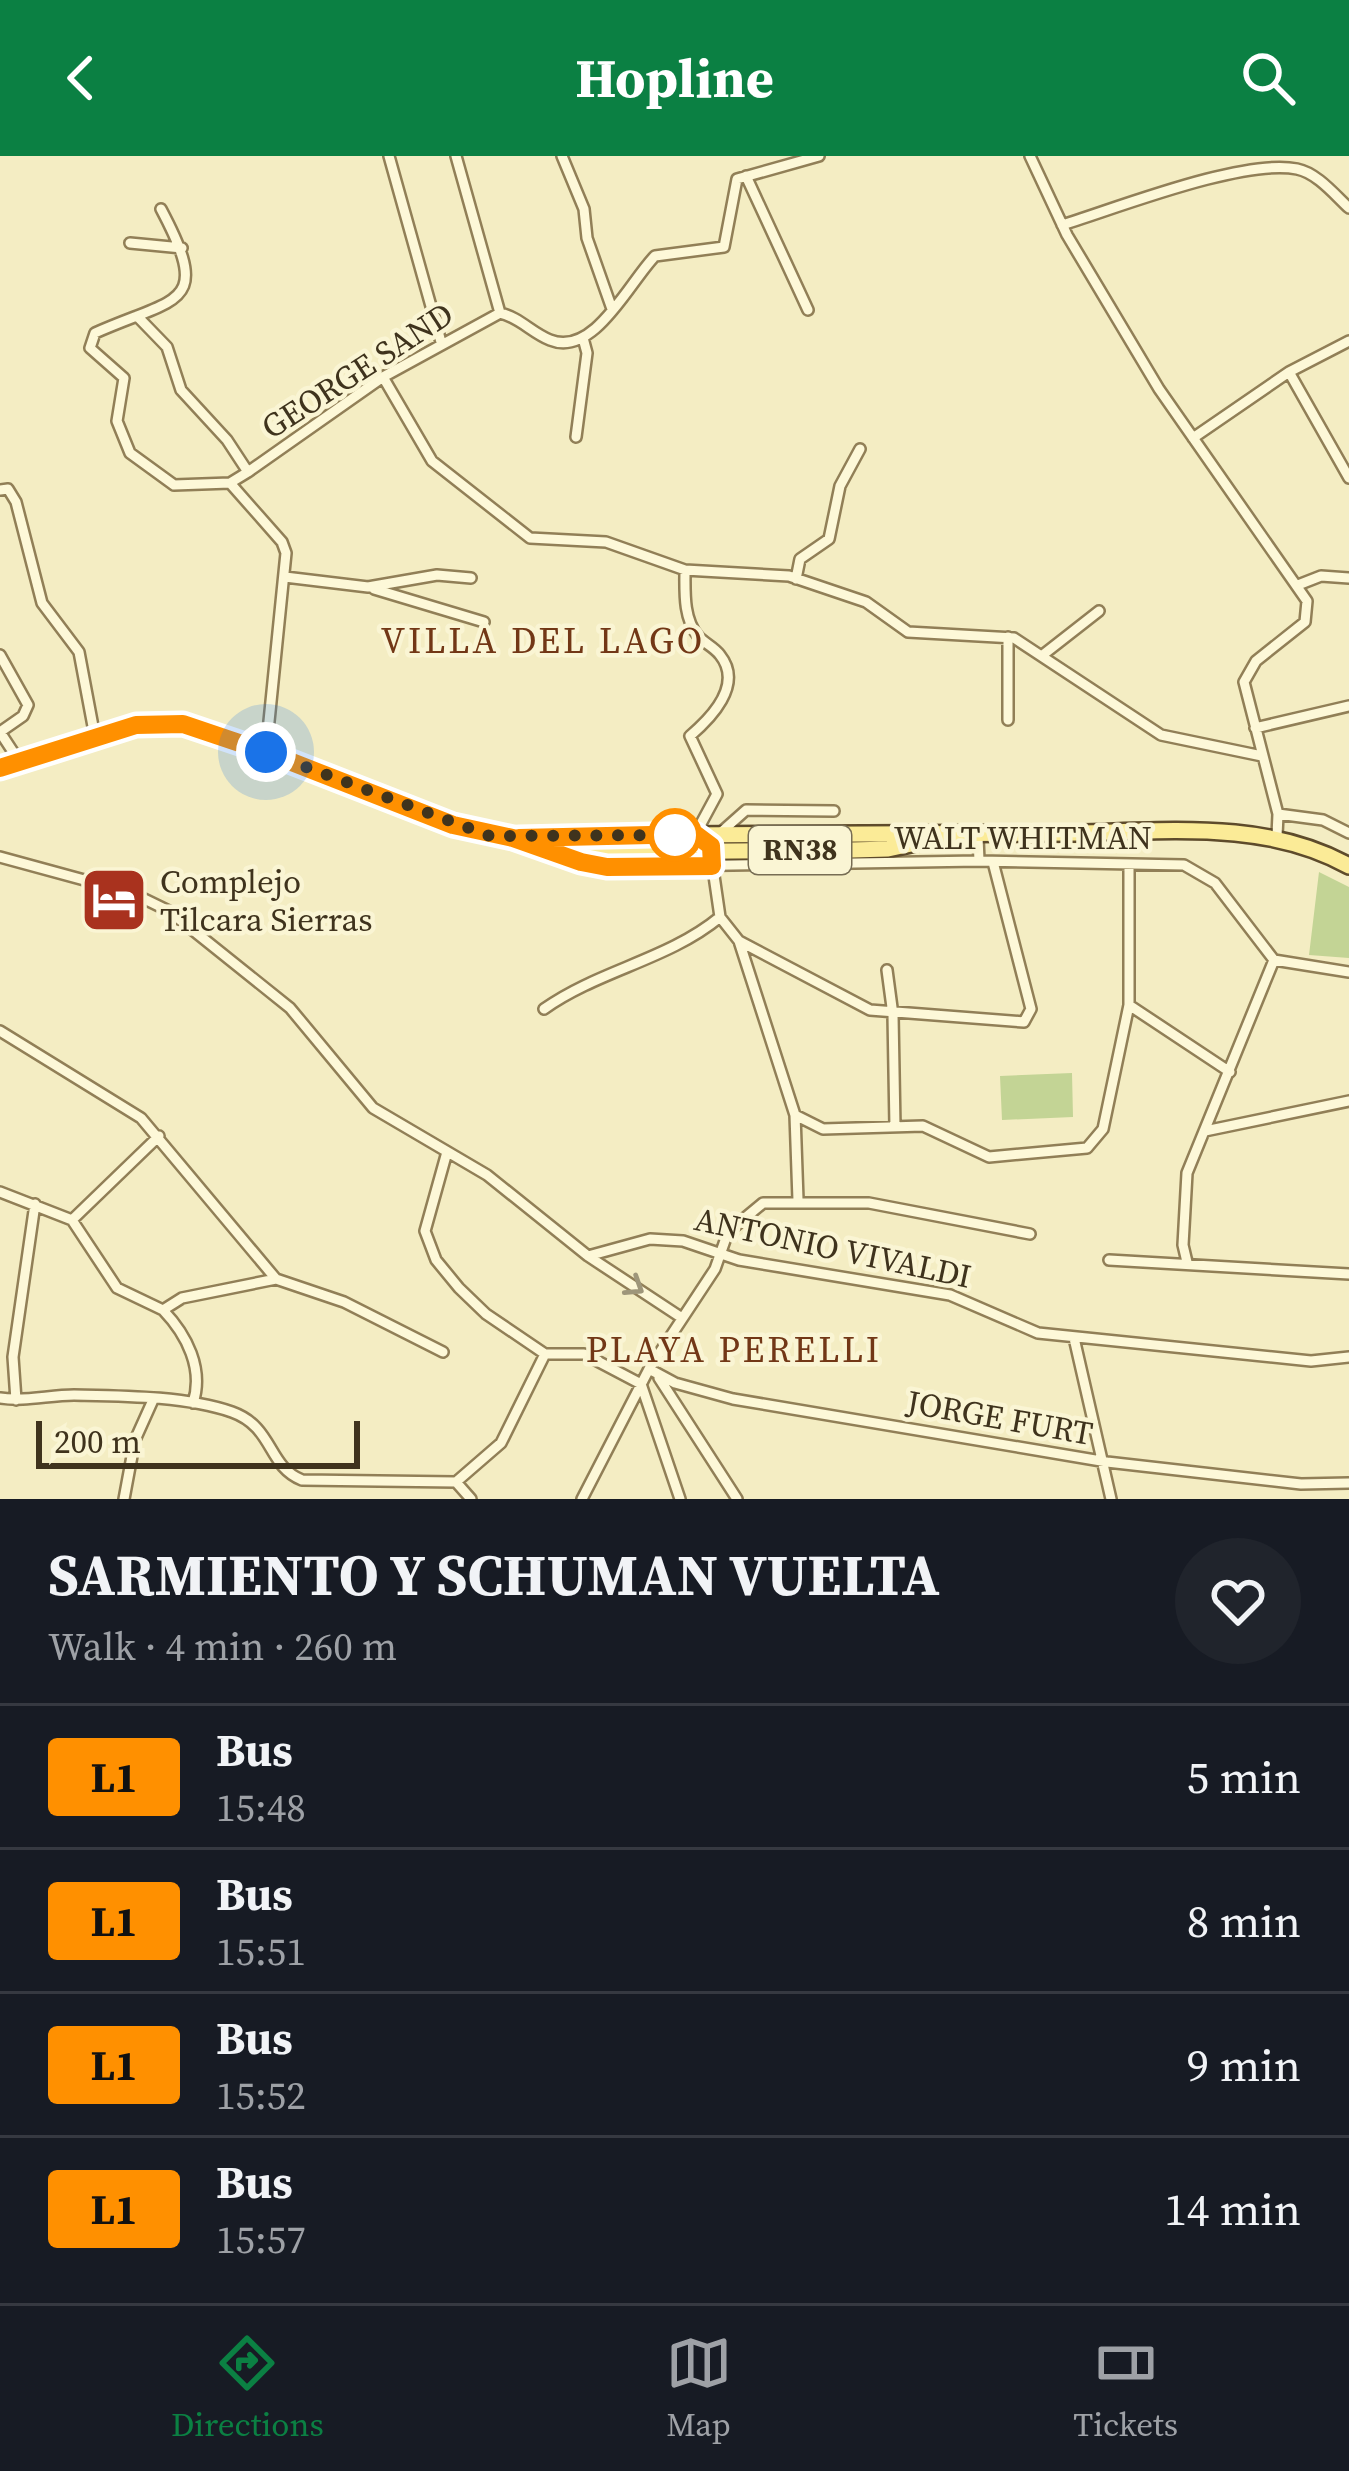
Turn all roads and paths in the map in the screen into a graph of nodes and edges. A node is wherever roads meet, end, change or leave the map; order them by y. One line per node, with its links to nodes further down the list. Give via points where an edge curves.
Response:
1 (389, 156): 20 (street)
2 (456, 156): 16 (street)
3 (562, 156): 14 (street)
4 (819, 156): 8 (street)
5 (1030, 156): 11 (street)
6 (1240, 156): 7 (street)
7 (1241, 173): 9 (street, via 1306,172); 11 (street)
8 (746, 176): 14 (street, via 734,184 724,247 655,256); 15 (street)
9 (1349, 208)
10 (161, 209): 13 (street)
11 (1062, 225): 24 (street)
12 (130, 243): 13 (street)
13 (182, 248): 17 (street, via 185,287)
14 (612, 309): 18 (street)
15 (808, 310)
16 (500, 313): 18 (street, GEORGE SAND, via 557,342); 20 (street, GEORGE SAND)
17 (137, 316): 26 (street, via 166,347 181,390); 28 (street, via 89,343 124,378 117,422 126,448 174,484)
18 (583, 338): 23 (street)
19 (1349, 341): 21 (street)
20 (441, 342): 22 (street, GEORGE SAND)
21 (1289, 372): 24 (street); 27 (street)
22 (382, 377): 26 (street, GEORGE SAND); 30 (street, via 432,461 516,531 536,540 606,542)
23 (576, 436)
24 (1193, 438): 35 (street)
25 (860, 449): 34 (street, via 840,486 829,539 800,560)
26 (248, 472): 28 (street, GEORGE SAND)
27 (1349, 478)
28 (230, 483): 31 (street, via 282,542)
29 (0, 490): 45 (street, via 16,502 42,603 79,652)
30 (685, 570): 34 (street); 55 (street, via 694,630 728,673 710,718 690,736 717,794)
31 (285, 578): 36 (street); 46 (street)
32 (471, 578): 36 (street, via 437,574)
33 (1349, 578): 35 (street)
34 (796, 579): 39 (street, via 866,602 908,632)
35 (1298, 585): 44 (street, via 1305,622 1245,677)
36 (368, 587): 38 (street)
37 (1099, 611): 40 (street)
38 (484, 622)
39 (1008, 638): 40 (street); 43 (street)
40 (1044, 654): 47 (street, via 1161,735)
41 (0, 656): 48 (street, via 28,706 0,732)
42 (1349, 706): 44 (street)
43 (1008, 720)
44 (1255, 728): 47 (street)
45 (95, 737): 46 (main road, RN38, via 183,724); 48 (main road, RN38)
46 (266, 752): 59 (main road, RN38, via 453,825)
47 (1262, 756): 51 (street)
48 (24, 760): 49 (main road, RN38)
49 (0, 771)
50 (834, 811): 56 (street, via 746,810)
51 (1278, 814): 54 (street); 57 (street)
52 (853, 832): 53 (main road, RN38); 56 (main road, RN38); 61 (main road, via 726,838)
53 (1081, 833): 57 (main road, RN38); 58 (main road, RN38)
54 (1349, 833)
55 (695, 834): 56 (main road, RN38); 59 (main road, RN38); 61 (main road, via 706,838)
56 (719, 834)
57 (1277, 836): 64 (main road, RN38)
58 (978, 837): 61 (main road, RN38); 62 (street)
59 (516, 838): 61 (main road, RN38)
60 (0, 857): 81 (street, via 169,911 290,1008 374,1108)
61 (712, 859): 62 (street, WALT WHITMAN); 66 (street)
62 (979, 861): 63 (street, WALT WHITMAN)
63 (993, 862): 65 (street, WALT WHITMAN); 73 (street, via 1030,1018)
64 (1349, 866)
65 (1129, 867): 68 (street, WALT WHITMAN, via 1184,865 1202,873); 71 (street)
66 (720, 916): 67 (street); 72 (street)
67 (739, 941): 73 (street, via 848,1001); 77 (street)
68 (1274, 960): 70 (street); 75 (street)
69 (887, 970): 73 (street)
70 (1349, 972)
71 (1129, 1005): 75 (street); 78 (street, via 1097,1139 1076,1151 989,1157 938,1130)
72 (544, 1009)
73 (893, 1015): 78 (street)
74 (0, 1031): 80 (street, via 112,1097)
75 (1230, 1072): 79 (street)
76 (1349, 1101): 79 (street)
77 (795, 1115): 78 (street, via 823,1130); 83 (street)
78 (895, 1127)
79 (1204, 1131): 90 (street, via 1187,1173)
80 (159, 1136): 85 (street); 92 (street)
81 (447, 1152): 87 (street); 97 (street, via 427,1216 428,1245 486,1314)
82 (0, 1192): 84 (street)
83 (798, 1200): 86 (street, via 869,1203); 88 (street, via 750,1212 728,1232)
84 (34, 1204): 85 (street); 103 (street, via 13,1357)
85 (72, 1220): 93 (street, via 117,1288)
86 (1030, 1234)
87 (588, 1256): 88 (street, ANTONIO VIVALDI, via 650,1239); 94 (street, one-way to 94)
88 (720, 1256): 94 (street); 95 (street, ANTONIO VIVALDI, via 950,1295 1025,1328)
89 (1109, 1260): 90 (street)
90 (1187, 1262): 91 (street)
91 (1349, 1274)
92 (276, 1279): 93 (street, via 182,1298); 96 (street, via 344,1302)
93 (164, 1310): 105 (street, via 193,1357)
94 (682, 1318): 99 (street)
95 (1074, 1338): 98 (street, ANTONIO VIVALDI, via 1311,1361); 106 (street)
96 (443, 1352)
97 (545, 1354): 101 (street, via 584,1354); 107 (street, via 501,1443)
98 (1349, 1357)
99 (649, 1370): 100 (street, JORGE FURT); 101 (street)
100 (659, 1377): 106 (street, JORGE FURT, via 733,1399); 113 (street)
101 (640, 1384): 111 (street); 112 (street)
102 (0, 1398): 103 (street)
103 (16, 1400): 104 (street)
104 (152, 1400): 105 (street); 109 (street)
105 (193, 1403): 107 (street, via 257,1426 281,1468 302,1480)
106 (1102, 1462): 108 (street, JORGE FURT); 114 (street)
107 (456, 1482): 110 (street)
108 (1349, 1483)
109 (124, 1499)
110 (471, 1499)
111 (583, 1499)
112 (680, 1499)
113 (737, 1499)
114 (1112, 1499)

